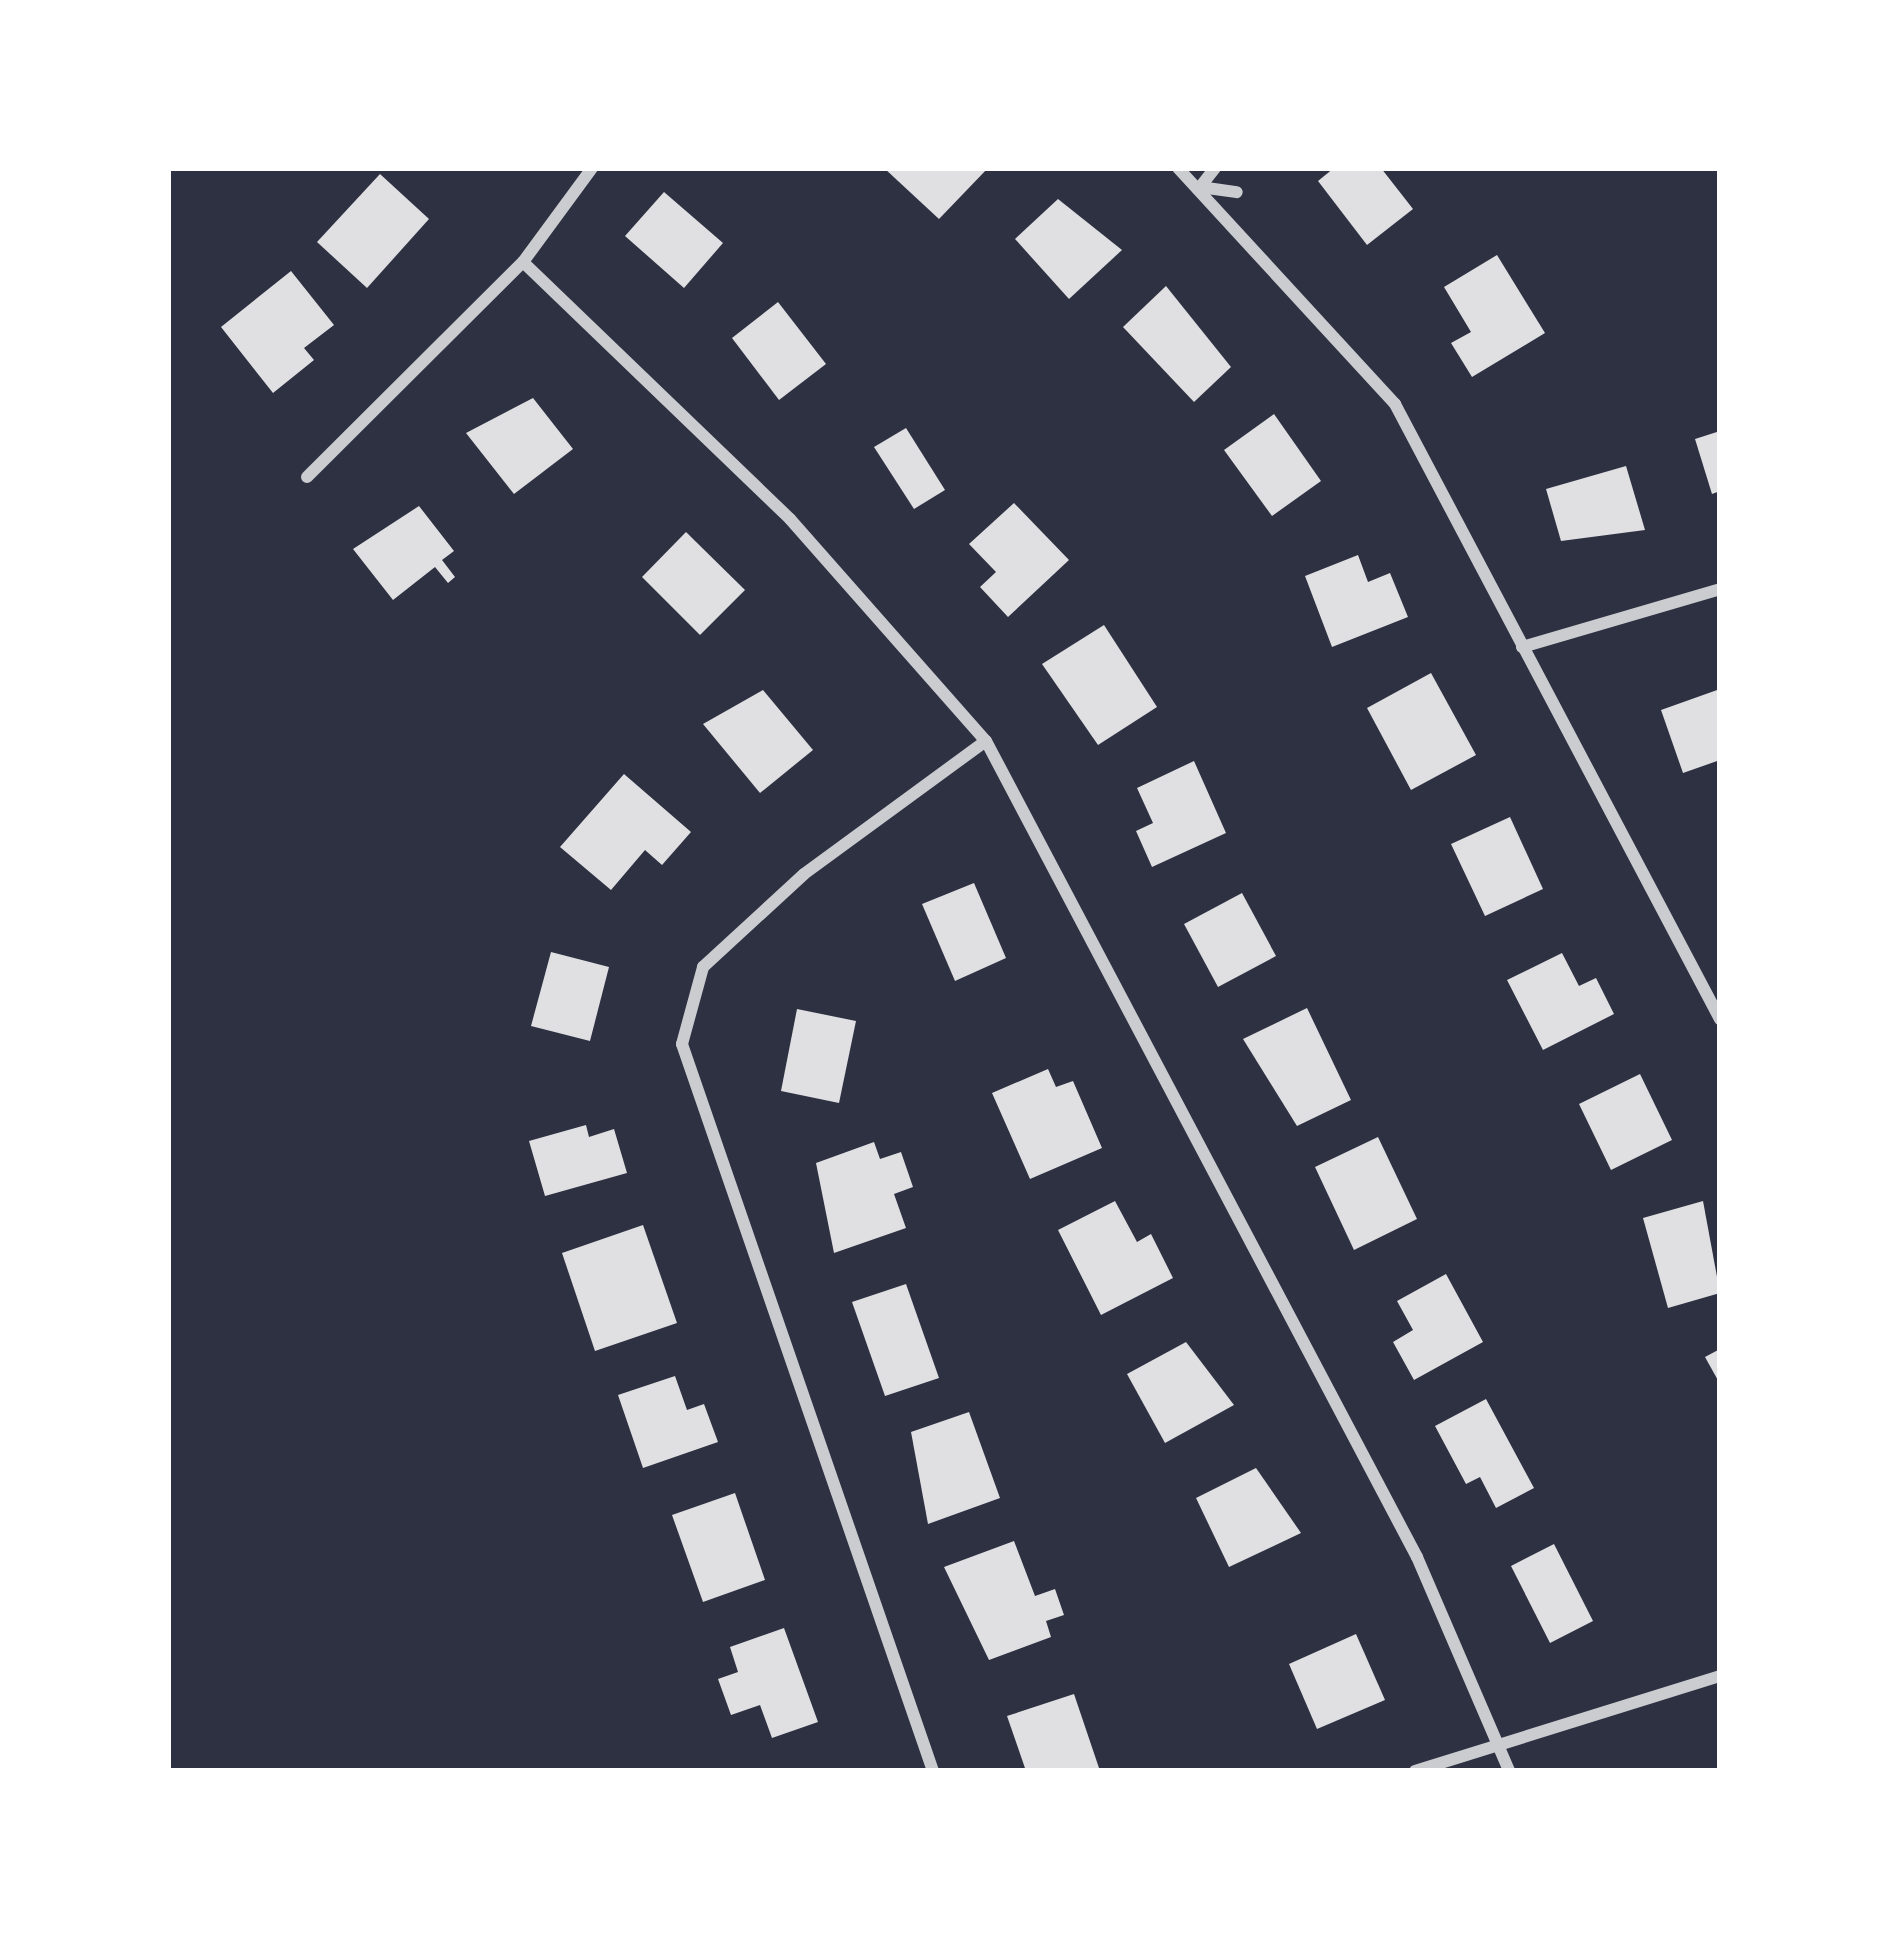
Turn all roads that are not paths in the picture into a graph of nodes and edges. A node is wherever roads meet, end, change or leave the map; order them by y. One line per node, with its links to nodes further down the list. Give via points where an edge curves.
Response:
1 (592, 168): 6 (street)
2 (1178, 168): 4 (street)
3 (1215, 168): 4 (street)
4 (1200, 187): 5 (street); 9 (street, via 1394,404)
5 (1237, 192)
6 (523, 262): 7 (street); 10 (street, via 790,519)
7 (307, 477)
8 (1720, 590): 9 (street)
9 (1522, 647): 11 (street)
10 (986, 741): 13 (street, via 1322,1369); 14 (street, via 804,874 703,967 682,1044)
11 (1720, 1019)
12 (1720, 1676): 13 (street)
13 (1501, 1745): 15 (street); 16 (street)
14 (933, 1771)
15 (1415, 1771)
16 (1509, 1771)

